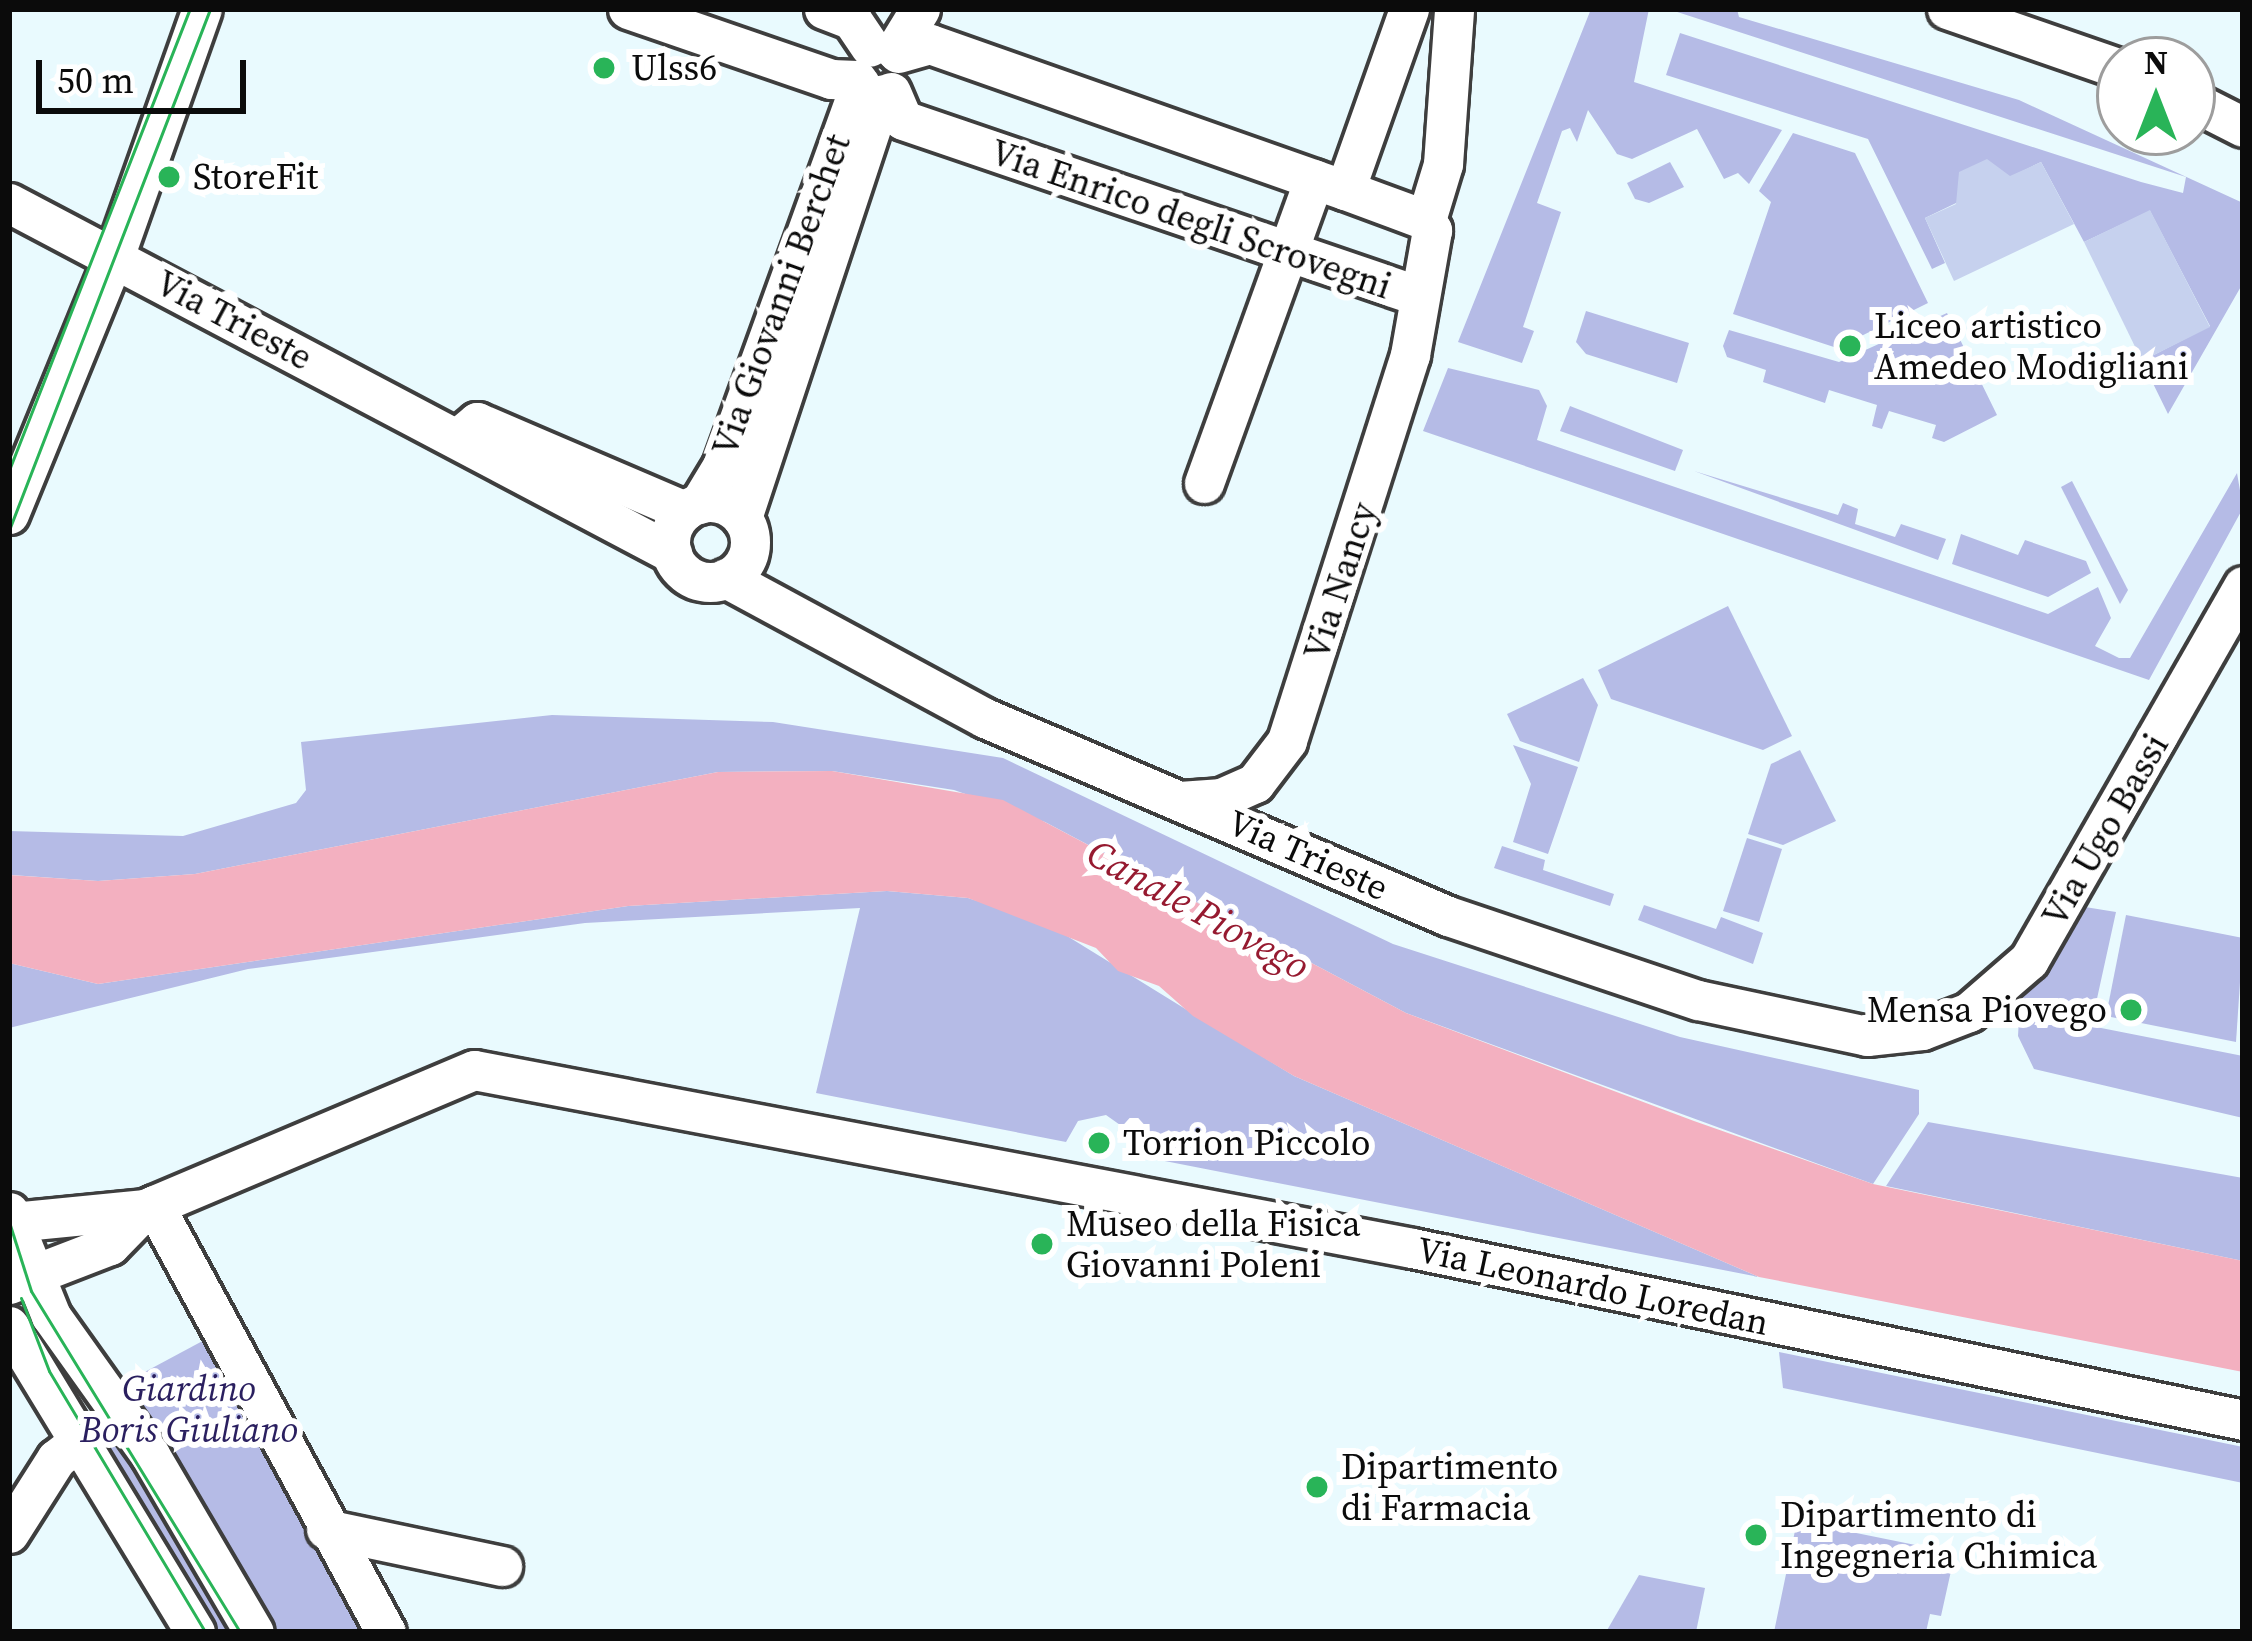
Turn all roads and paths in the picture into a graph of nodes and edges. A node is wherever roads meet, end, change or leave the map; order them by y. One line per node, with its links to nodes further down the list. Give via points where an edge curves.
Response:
1 (202, 9): 16 (street)
2 (628, 9): 9 (street, via 831,79)
3 (824, 9): 9 (street, Via Enrico degli Scrovegni, via 851,20)
4 (920, 9): 9 (street, Via Giovanni Berchet)
5 (1409, 9): 12 (street)
6 (1454, 9): 14 (street, Via Enrico degli Scrovegni, via 1443,164)
7 (1947, 9): 8 (street)
8 (2096, 61)
9 (879, 62): 12 (street, via 930,44); 15 (street, Via Enrico degli Scrovegni, via 903,120); 20 (street, Via Giovanni Berchet, via 722,466); 22 (street, Via Giovanni Berchet)
10 (2216, 113): 11 (street)
11 (2243, 127)
12 (1330, 184): 14 (street); 15 (street)
13 (9, 203): 16 (street, Via Trieste)
14 (1426, 220): 17 (street, Via Enrico degli Scrovegni, via 1432,238)
15 (1288, 254): 17 (street, Via Enrico degli Scrovegni); 19 (street)
16 (114, 257): 18 (street, Via Trieste); 21 (street)
17 (1419, 296): 26 (street, Via Nancy, via 1386,436 1287,740 1255,783 1222,798)
18 (458, 439): 20 (street, via 477,422); 23 (street, Via Trieste)
19 (1204, 483)
20 (692, 508): 22 (street, via 722,504); 23 (street, via 674,526)
21 (9, 514)
22 (742, 518): 24 (street, via 750,547)
23 (672, 553): 24 (street, Via Trieste, via 693,578)
24 (726, 578): 26 (street, Via Trieste, via 985,718)
25 (2243, 586): 27 (street, Via Ugo Bassi, via 2029,960 1988,1000)
26 (1184, 801): 27 (street, Via Trieste, via 1448,916 1698,1000 1868,1036)
27 (1922, 1030)
28 (150, 1207): 29 (street); 30 (street, via 110,1245); 32 (street, Via Leonardo Loredan, via 474,1070 509,1073); 34 (street)
29 (11, 1217): 30 (street)
30 (21, 1280): 38 (street)
31 (9, 1326): 33 (street)
32 (2243, 1420)
33 (82, 1439): 35 (street, via 56,1459); 37 (street)
34 (326, 1529): 36 (street); 39 (street)
35 (9, 1533)
36 (502, 1566)
37 (195, 1632)
38 (254, 1632)
39 (386, 1632)

